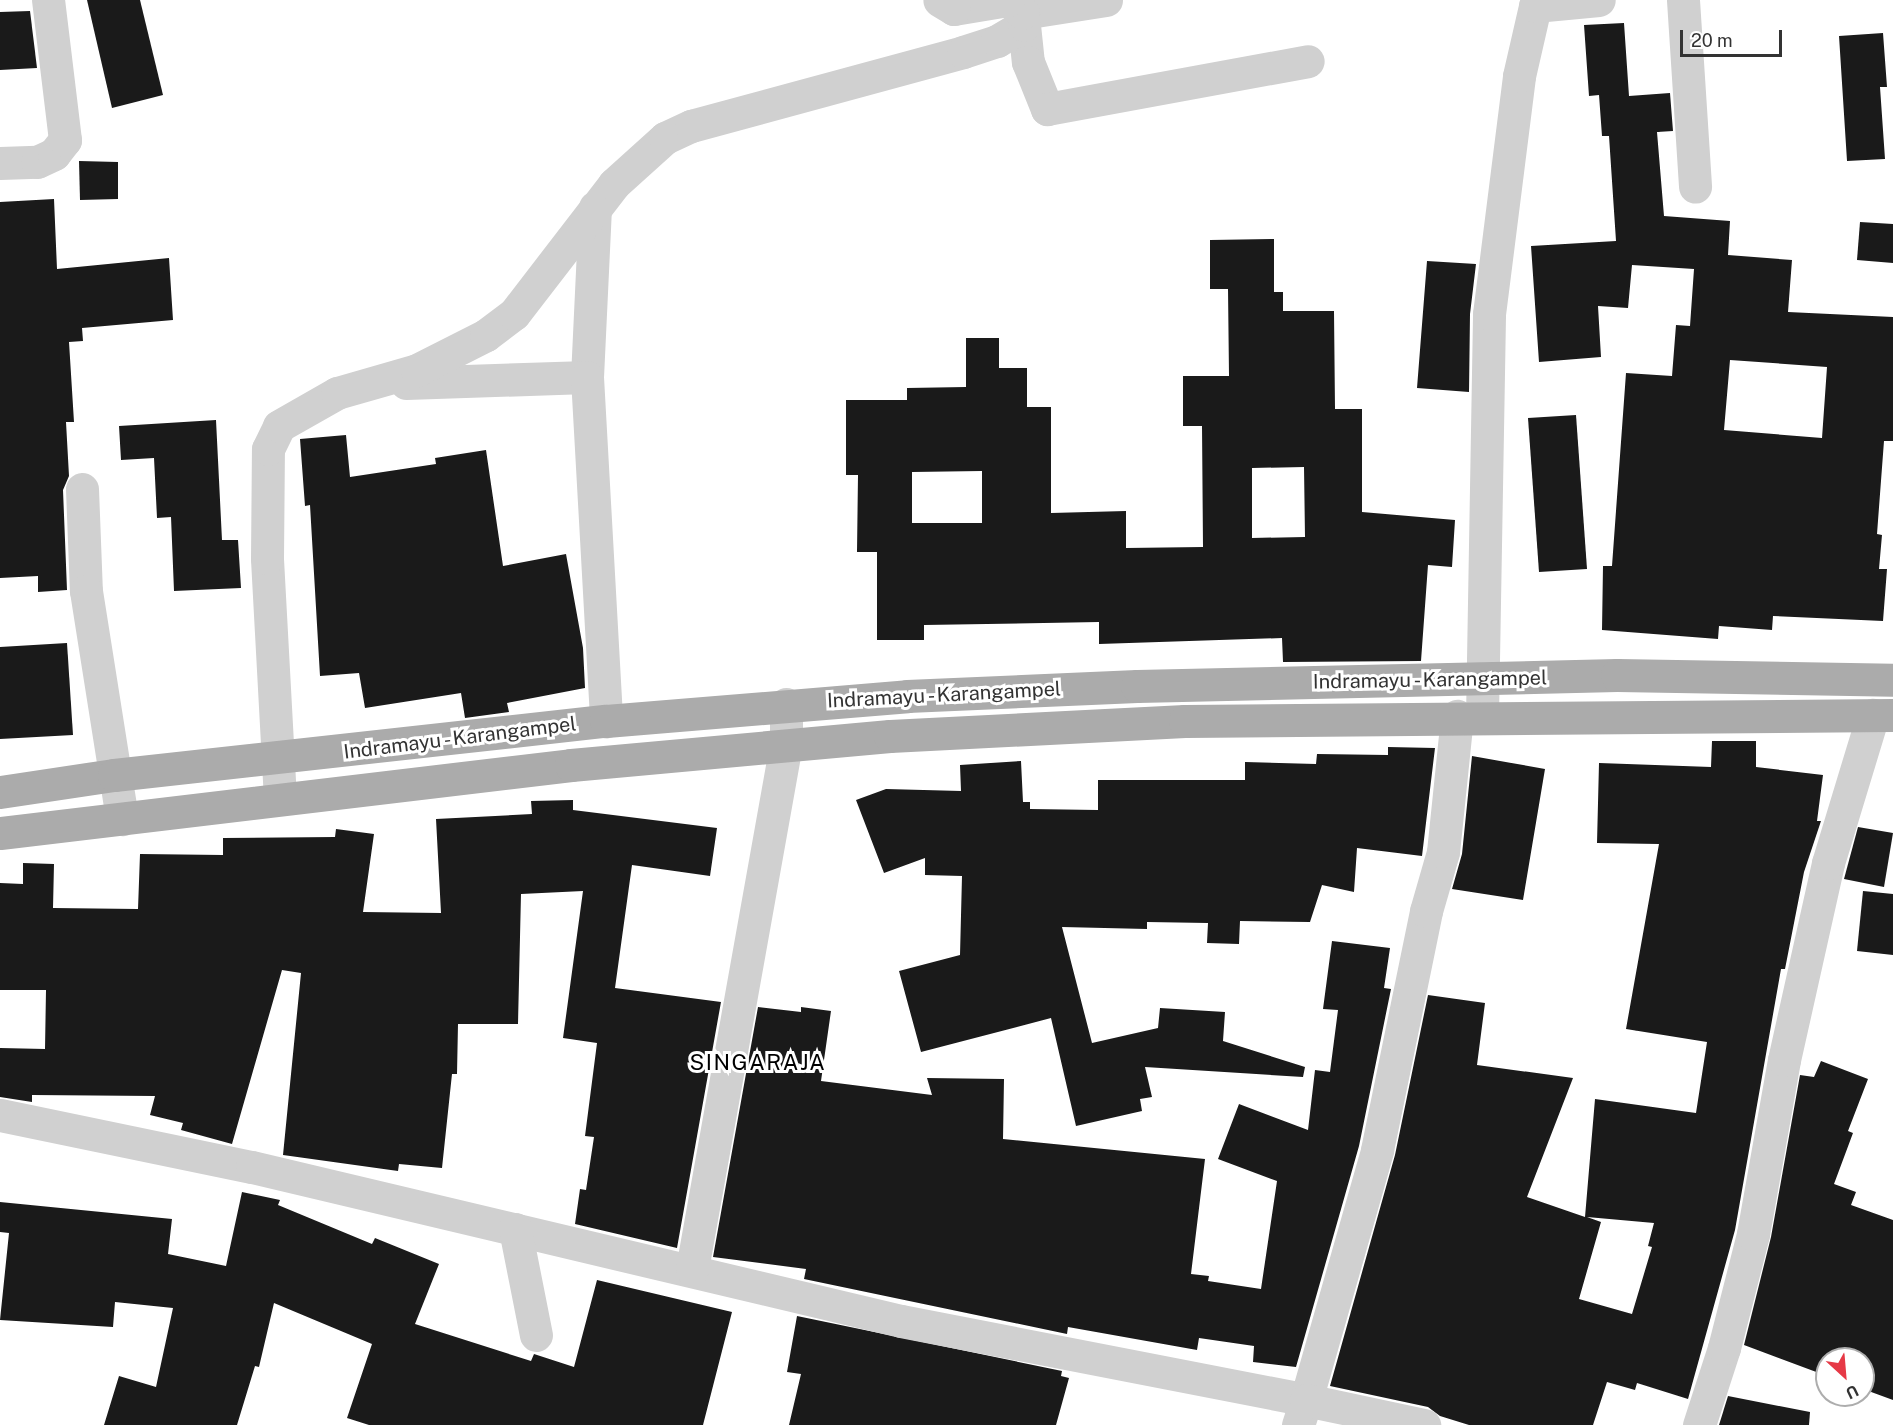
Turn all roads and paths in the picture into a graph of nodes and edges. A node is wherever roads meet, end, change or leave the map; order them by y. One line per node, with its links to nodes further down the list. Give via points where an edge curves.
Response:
1 (48, 0): 9 (street, via 65,140 54,154 37,162)
2 (939, 0): 7 (street, via 954,9 1008,0)
3 (1106, 0): 7 (street)
4 (1599, 0): 6 (street)
5 (1683, 0): 10 (street)
6 (1535, 3): 15 (street, via 1509,143 1489,314)
7 (1023, 19): 8 (street, via 1028,62 1047,109); 11 (street, via 996,42 691,126 665,138 641,157)
8 (1308, 61)
9 (0, 163)
10 (1695, 187)
11 (595, 207): 12 (street); 13 (street, via 514,314 453,355)
12 (587, 377): 13 (street); 20 (street)
13 (371, 384): 22 (street, via 337,393 293,416 279,426 268,449 267,558)
14 (82, 489): 23 (street, via 86,591)
15 (1485, 680): 16 (main road, Indramayu - Karangampel, via 1617,675); 17 (main road, Indramayu - Karangampel, via 1137,686); 19 (street)
16 (1893, 680)
17 (786, 704): 20 (main road, Indramayu - Karangampel); 21 (street)
18 (1883, 715): 19 (main road, Indramayu - Karangampel); 34 (street, via 1828,863 1784,1060 1753,1234 1724,1348)
19 (1470, 717): 21 (main road, Indramayu - Karangampel, via 1185,721); 32 (street, via 1377,1150)
20 (606, 721): 22 (main road, Indramayu - Karangampel)
21 (786, 744): 25 (main road, Indramayu - Karangampel); 30 (street)
22 (280, 759): 23 (main road, Indramayu - Karangampel); 25 (street)
23 (114, 775): 24 (main road, Indramayu - Karangampel); 26 (street)
24 (0, 792)
25 (280, 799): 26 (main road, Indramayu - Karangampel)
26 (122, 819): 27 (main road, Indramayu - Karangampel)
27 (0, 833)
28 (0, 1115): 29 (street, via 252,1167)
29 (515, 1229): 30 (street); 31 (street)
30 (692, 1269): 32 (street)
31 (536, 1335)
32 (1302, 1413): 33 (street)
33 (1424, 1425)
34 (1699, 1425)

